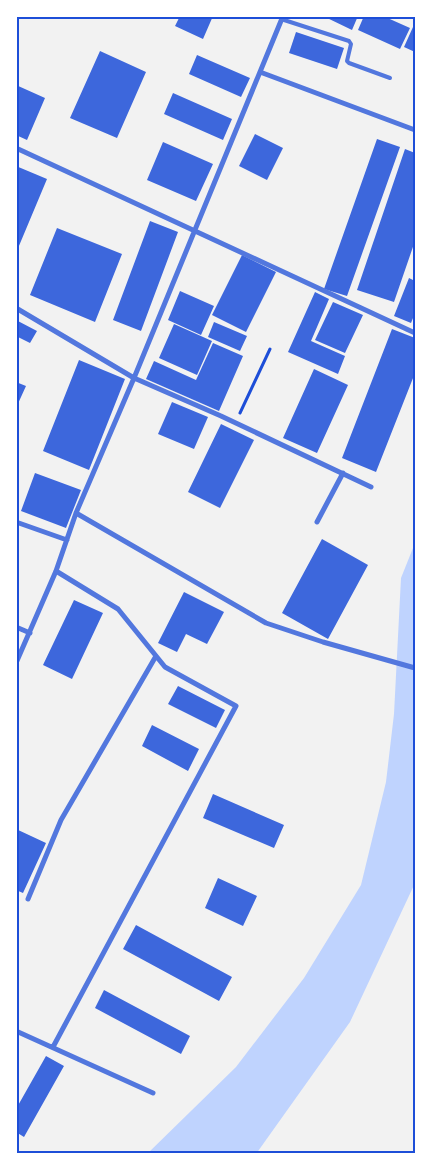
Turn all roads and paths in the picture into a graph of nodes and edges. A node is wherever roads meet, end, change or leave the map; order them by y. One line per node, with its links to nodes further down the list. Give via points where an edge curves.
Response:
1 (282, 18): 2 (street); 3 (lane, via 349,40 349,63)
2 (260, 72): 4 (street); 6 (street)
3 (390, 78)
4 (415, 130)
5 (16, 148): 6 (street)
6 (194, 230): 8 (street); 10 (street)
7 (16, 308): 10 (street)
8 (415, 333)
9 (270, 350): 11 (path)
10 (134, 378): 11 (street); 14 (street)
11 (235, 422): 12 (street)
12 (343, 473): 13 (street); 16 (street)
13 (371, 487)
14 (76, 513): 17 (street); 23 (street, via 266,623)
15 (16, 522): 17 (street)
16 (317, 522)
17 (67, 540): 18 (street)
18 (56, 571): 20 (street); 21 (street, via 118,609)
19 (16, 627): 20 (street)
20 (30, 633): 22 (street)
21 (156, 656): 24 (street, via 61,820); 26 (street, via 165,667 236,706)
22 (16, 663)
23 (415, 668)
24 (28, 899)
25 (16, 1031): 26 (street)
26 (53, 1047): 27 (street)
27 (153, 1093)

